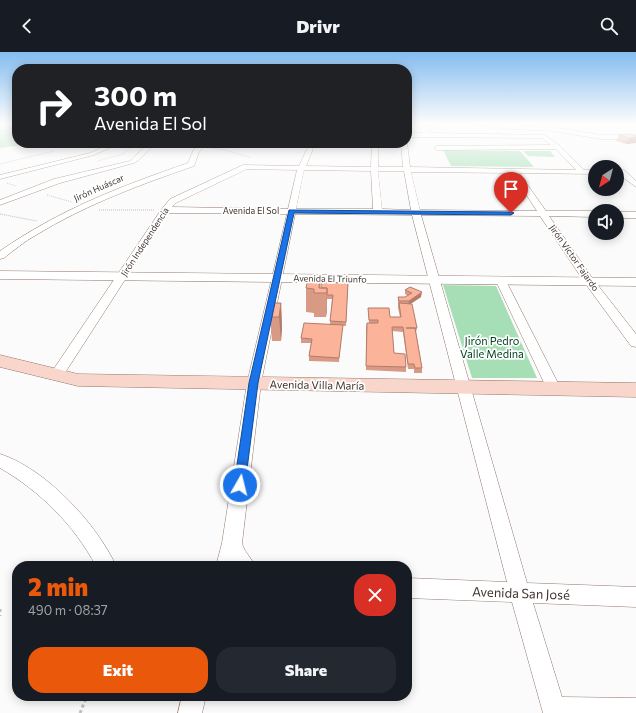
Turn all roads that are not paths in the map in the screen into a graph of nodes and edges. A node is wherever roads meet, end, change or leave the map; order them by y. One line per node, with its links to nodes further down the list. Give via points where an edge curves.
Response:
1 (92, 154): 19 (street)
2 (142, 154): 21 (street, via 132,162 58,181)
3 (195, 154): 30 (street, Jirón Huáscar, via 191,164 131,185 48,223)
4 (308, 154): 10 (street)
5 (375, 154): 11 (street)
6 (405, 154): 12 (street)
7 (565, 154): 14 (street)
8 (257, 160): 9 (street, via 259,162)
9 (246, 167): 10 (street, Jirón Independencia); 22 (street, Jirón Independencia, via 173,201)
10 (301, 168): 11 (street, Jirón Independencia); 23 (street)
11 (374, 169): 12 (street, Jirón Independencia); 24 (street)
12 (407, 169): 13 (street, Jirón Independencia, via 443,166); 25 (street)
13 (514, 171): 14 (street, Jirón Independencia); 26 (street, Jirón Víctor Fajardo)
14 (581, 171): 15 (street, Jirón Independencia)
15 (588, 172)
16 (624, 172): 17 (street)
17 (636, 172)
18 (624, 176): 20 (street)
19 (0, 178)
20 (636, 185)
21 (0, 203)
22 (165, 210): 23 (street, Avenida El Sol); 32 (street, Jirón Independencia)
23 (291, 212): 24 (street, Avenida El Sol); 33 (street)
24 (378, 212): 25 (street, Avenida El Sol)
25 (416, 213): 26 (street, Avenida El Sol); 34 (street)
26 (543, 214): 27 (street, Avenida El Sol); 36 (street, Jirón Víctor Fajardo)
27 (588, 214)
28 (624, 215): 29 (street)
29 (636, 215)
30 (0, 256)
31 (0, 275): 32 (street, Avenida El Triunfo)
32 (123, 276): 33 (street, Avenida El Triunfo); 40 (street, Jirón Independencia)
33 (276, 278): 34 (street, Avenida El Triunfo); 41 (street)
34 (434, 280): 35 (street, Avenida El Triunfo); 42 (street)
35 (501, 281): 36 (street, Avenida El Triunfo); 43 (street)
36 (589, 281): 37 (street, Avenida El Triunfo); 38 (street, Jirón Víctor Fajardo)
37 (636, 282)
38 (636, 343)
39 (0, 361): 40 (main road, Avenida Villa María)
40 (56, 376): 41 (main road, Avenida Villa María, via 78,380)
41 (254, 383): 42 (main road, Avenida Villa María); 46 (street)
42 (463, 388): 43 (main road, Avenida Villa María); 51 (street)
43 (554, 389): 44 (main road, Avenida Villa María)
44 (636, 390)
45 (0, 460): 47 (street, via 41,486 76,522)
46 (232, 543): 48 (street); 49 (street)
47 (103, 561)
48 (227, 561)
49 (240, 561)
50 (412, 588): 51 (street, Avenida San José)
51 (520, 593): 52 (street, Avenida San José); 54 (street)
52 (636, 597)
53 (636, 710): 54 (street)
54 (555, 711)

